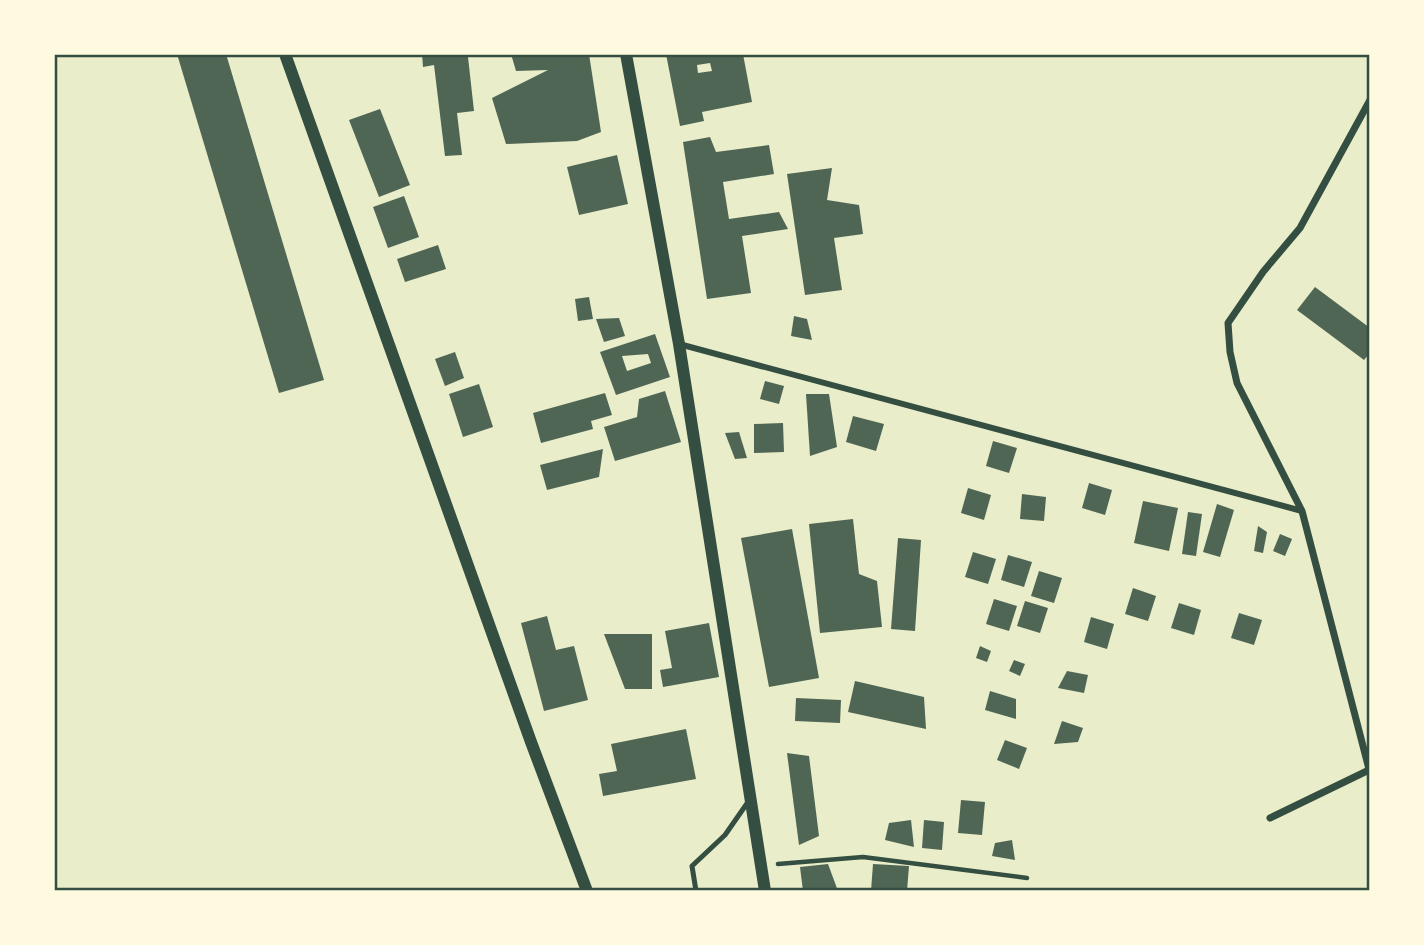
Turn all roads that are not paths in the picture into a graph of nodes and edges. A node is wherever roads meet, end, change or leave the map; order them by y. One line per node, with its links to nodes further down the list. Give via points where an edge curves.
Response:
1 (285, 54): 9 (street)
2 (626, 54): 4 (street)
3 (1370, 100): 5 (street, via 1300,228 1228,323 1237,383)
4 (679, 344): 5 (street); 7 (street)
5 (1302, 511): 6 (street)
6 (1370, 771): 8 (street)
7 (750, 799): 10 (lane, via 725,835 692,866); 11 (street)
8 (1270, 818)
9 (587, 891)
10 (696, 891)
11 (765, 891)

